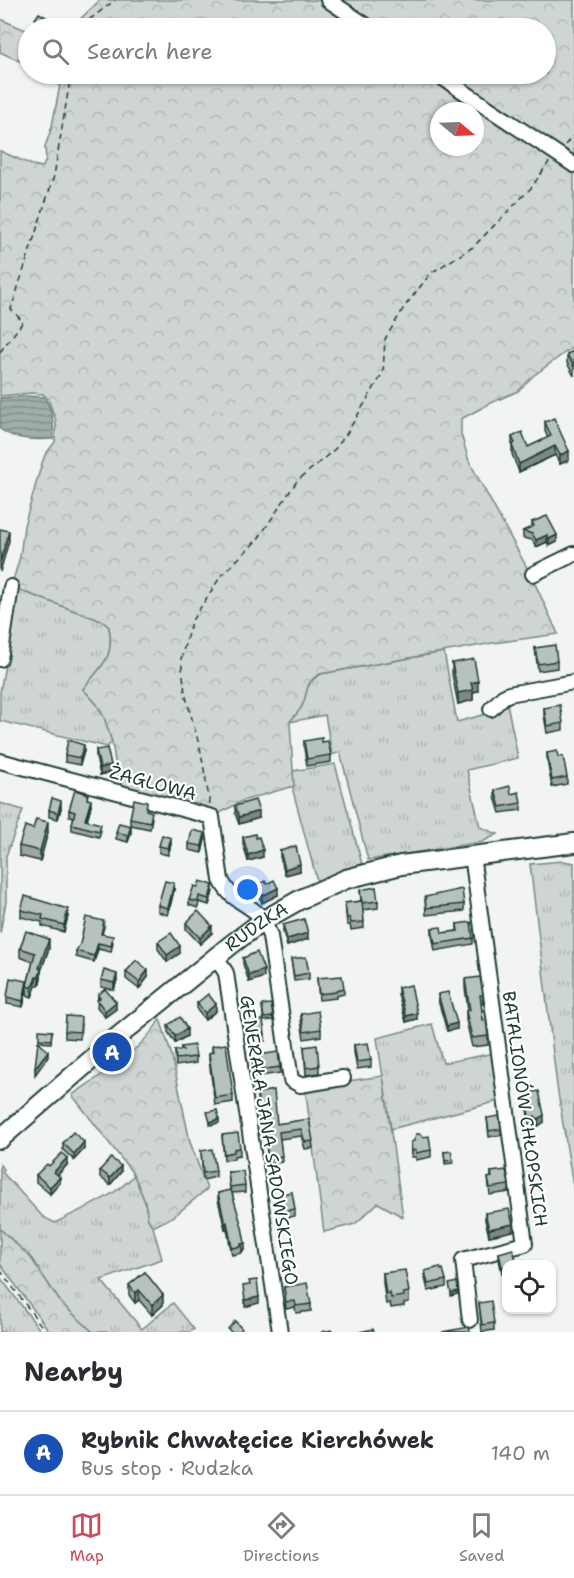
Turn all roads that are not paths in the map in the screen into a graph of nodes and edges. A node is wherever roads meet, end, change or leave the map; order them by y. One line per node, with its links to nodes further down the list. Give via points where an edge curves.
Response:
1 (328, 0): 2 (street)
2 (355, 18)
3 (452, 84): 4 (street)
4 (574, 165)
5 (574, 554): 6 (street)
6 (533, 574)
7 (12, 587): 8 (street)
8 (0, 659)
9 (574, 682): 10 (street, via 509,694)
10 (491, 709)
11 (0, 761): 14 (street, ŻAGLOWA, via 212,817 220,880 232,897)
12 (574, 843): 13 (main road, RUDZKA)
13 (472, 855): 14 (main road, RUDZKA, via 356,876 310,894); 18 (street, BATALIONÓW CHŁOPSKICH, via 525,1244 463,1260)
14 (264, 920): 15 (main road, RUDZKA); 16 (street, via 270,936 289,1077 300,1085)
15 (216, 957): 17 (main road, RUDZKA); 19 (street, GENERAŁA JANA SADOWSKIEGO, via 226,973)
16 (342, 1078)
17 (0, 1139)
18 (470, 1320)
19 (280, 1332)

